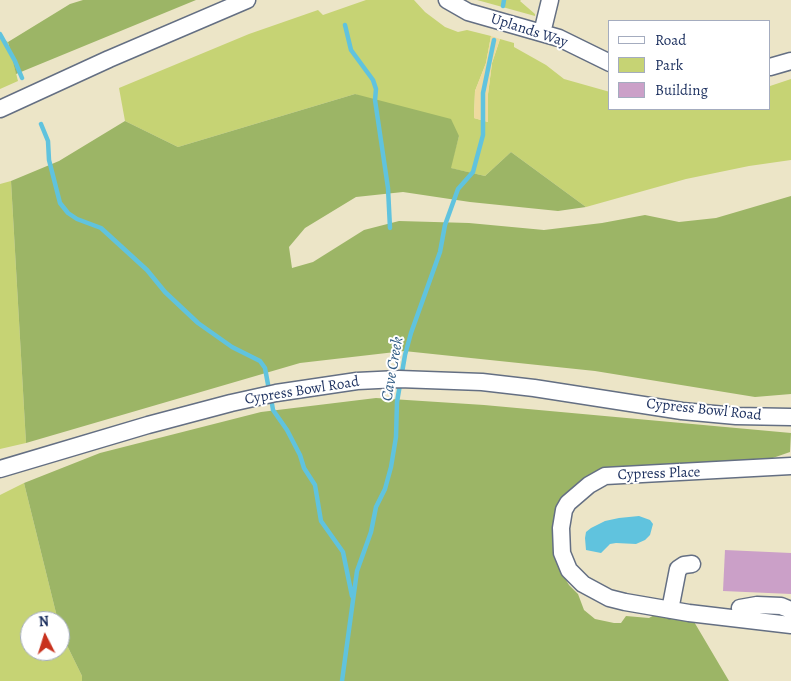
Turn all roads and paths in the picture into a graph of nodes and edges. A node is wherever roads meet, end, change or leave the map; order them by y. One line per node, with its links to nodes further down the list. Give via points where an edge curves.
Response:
1 (247, 0): 8 (street)
2 (447, 0): 4 (street, Uplands Way, via 468,12)
3 (550, 0): 4 (street)
4 (542, 33): 6 (street, Uplands Way)
5 (791, 61): 7 (street)
6 (608, 62)
7 (771, 67)
8 (0, 109)
9 (791, 417): 11 (street, Cypress Bowl Road, via 689,412 482,382 357,381 231,402)
10 (791, 466): 14 (street, Cypress Place, via 605,476 568,503 562,519 562,553 575,577 595,592 610,598)
11 (0, 469)
12 (692, 564): 14 (street, via 678,569)
13 (740, 607): 14 (street, Cypress Place); 15 (street, via 781,606); 16 (street, Cypress Place)
14 (670, 610)
15 (791, 610)
16 (791, 625)

